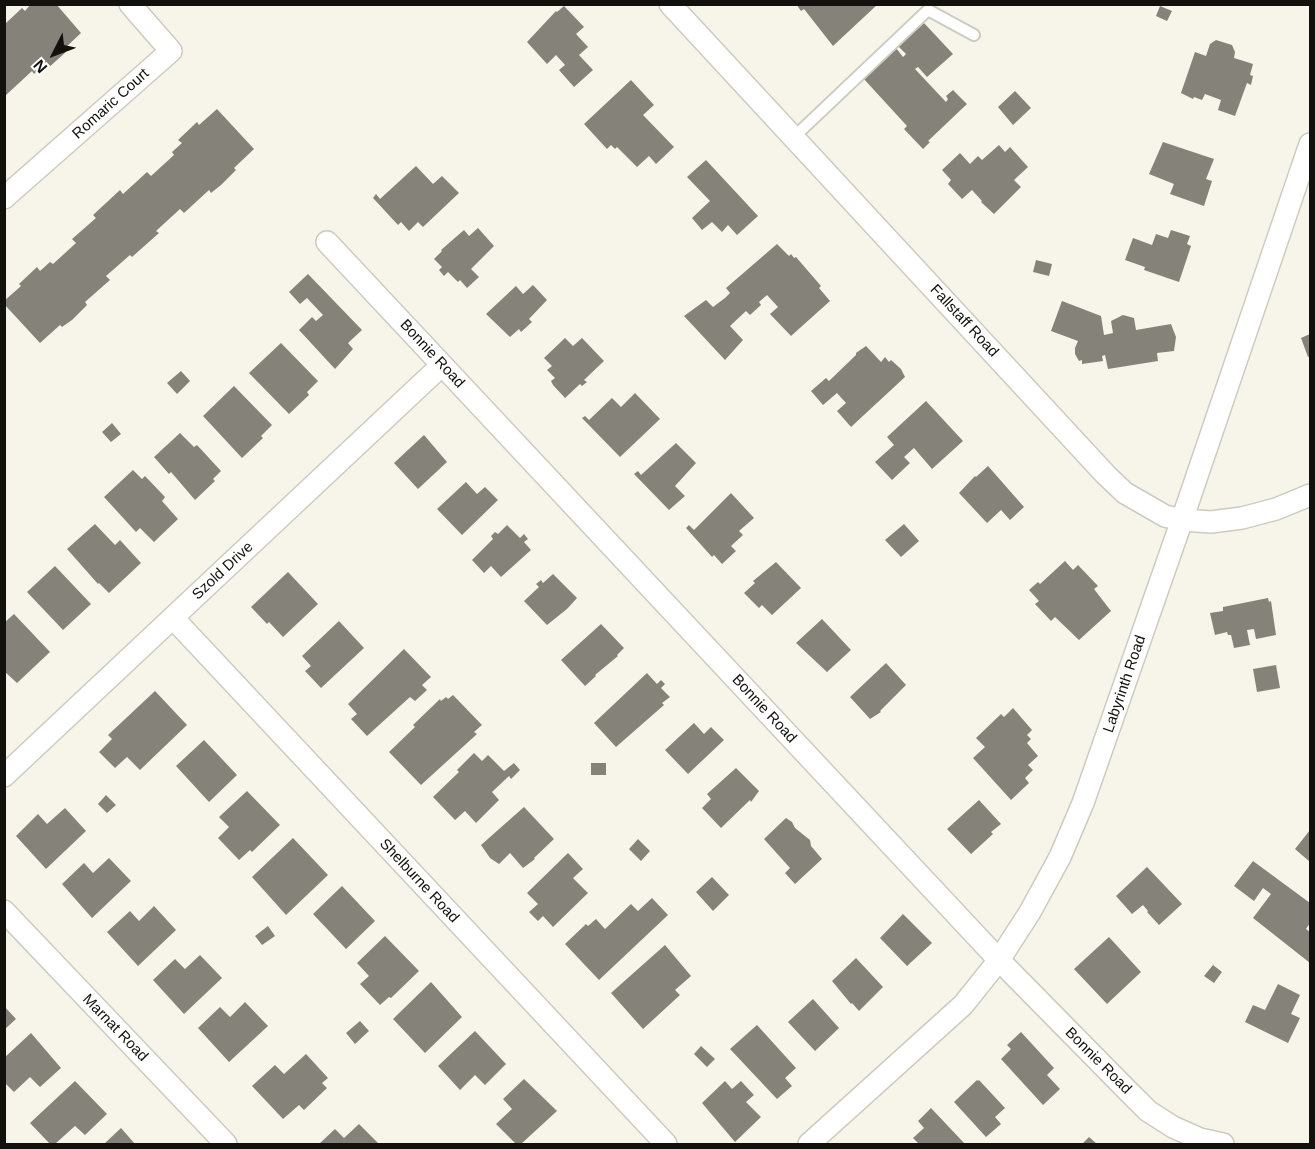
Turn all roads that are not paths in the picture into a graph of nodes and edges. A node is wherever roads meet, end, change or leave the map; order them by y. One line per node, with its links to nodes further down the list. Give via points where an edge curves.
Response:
1 (130, 4): 6 (street, Romaric Court, via 171,51)
2 (670, 4): 4 (street, Fallstaff Road)
3 (974, 35): 4 (lane, via 928,10)
4 (794, 137): 10 (street, Fallstaff Road, via 1106,475 1146,507)
5 (1311, 144): 10 (street, Labyrinth Road)
6 (4, 198)
7 (327, 242): 8 (street, Bonnie Road)
8 (442, 365): 11 (street, Szold Drive); 14 (street, Bonnie Road)
9 (1311, 495): 10 (street, Fallstaff Road, via 1242,518)
10 (1182, 520): 14 (street, Labyrinth Road, via 1083,803 1060,857)
11 (173, 618): 12 (street, Szold Drive); 16 (street, Shelburne Road)
12 (4, 776)
13 (4, 911): 15 (street, Marnat Road)
14 (999, 960): 17 (street, Labyrinth Road, via 963,1005); 18 (street, Bonnie Road, via 1148,1111 1200,1139)
15 (226, 1144)
16 (666, 1144)
17 (809, 1144)
18 (1223, 1144)

